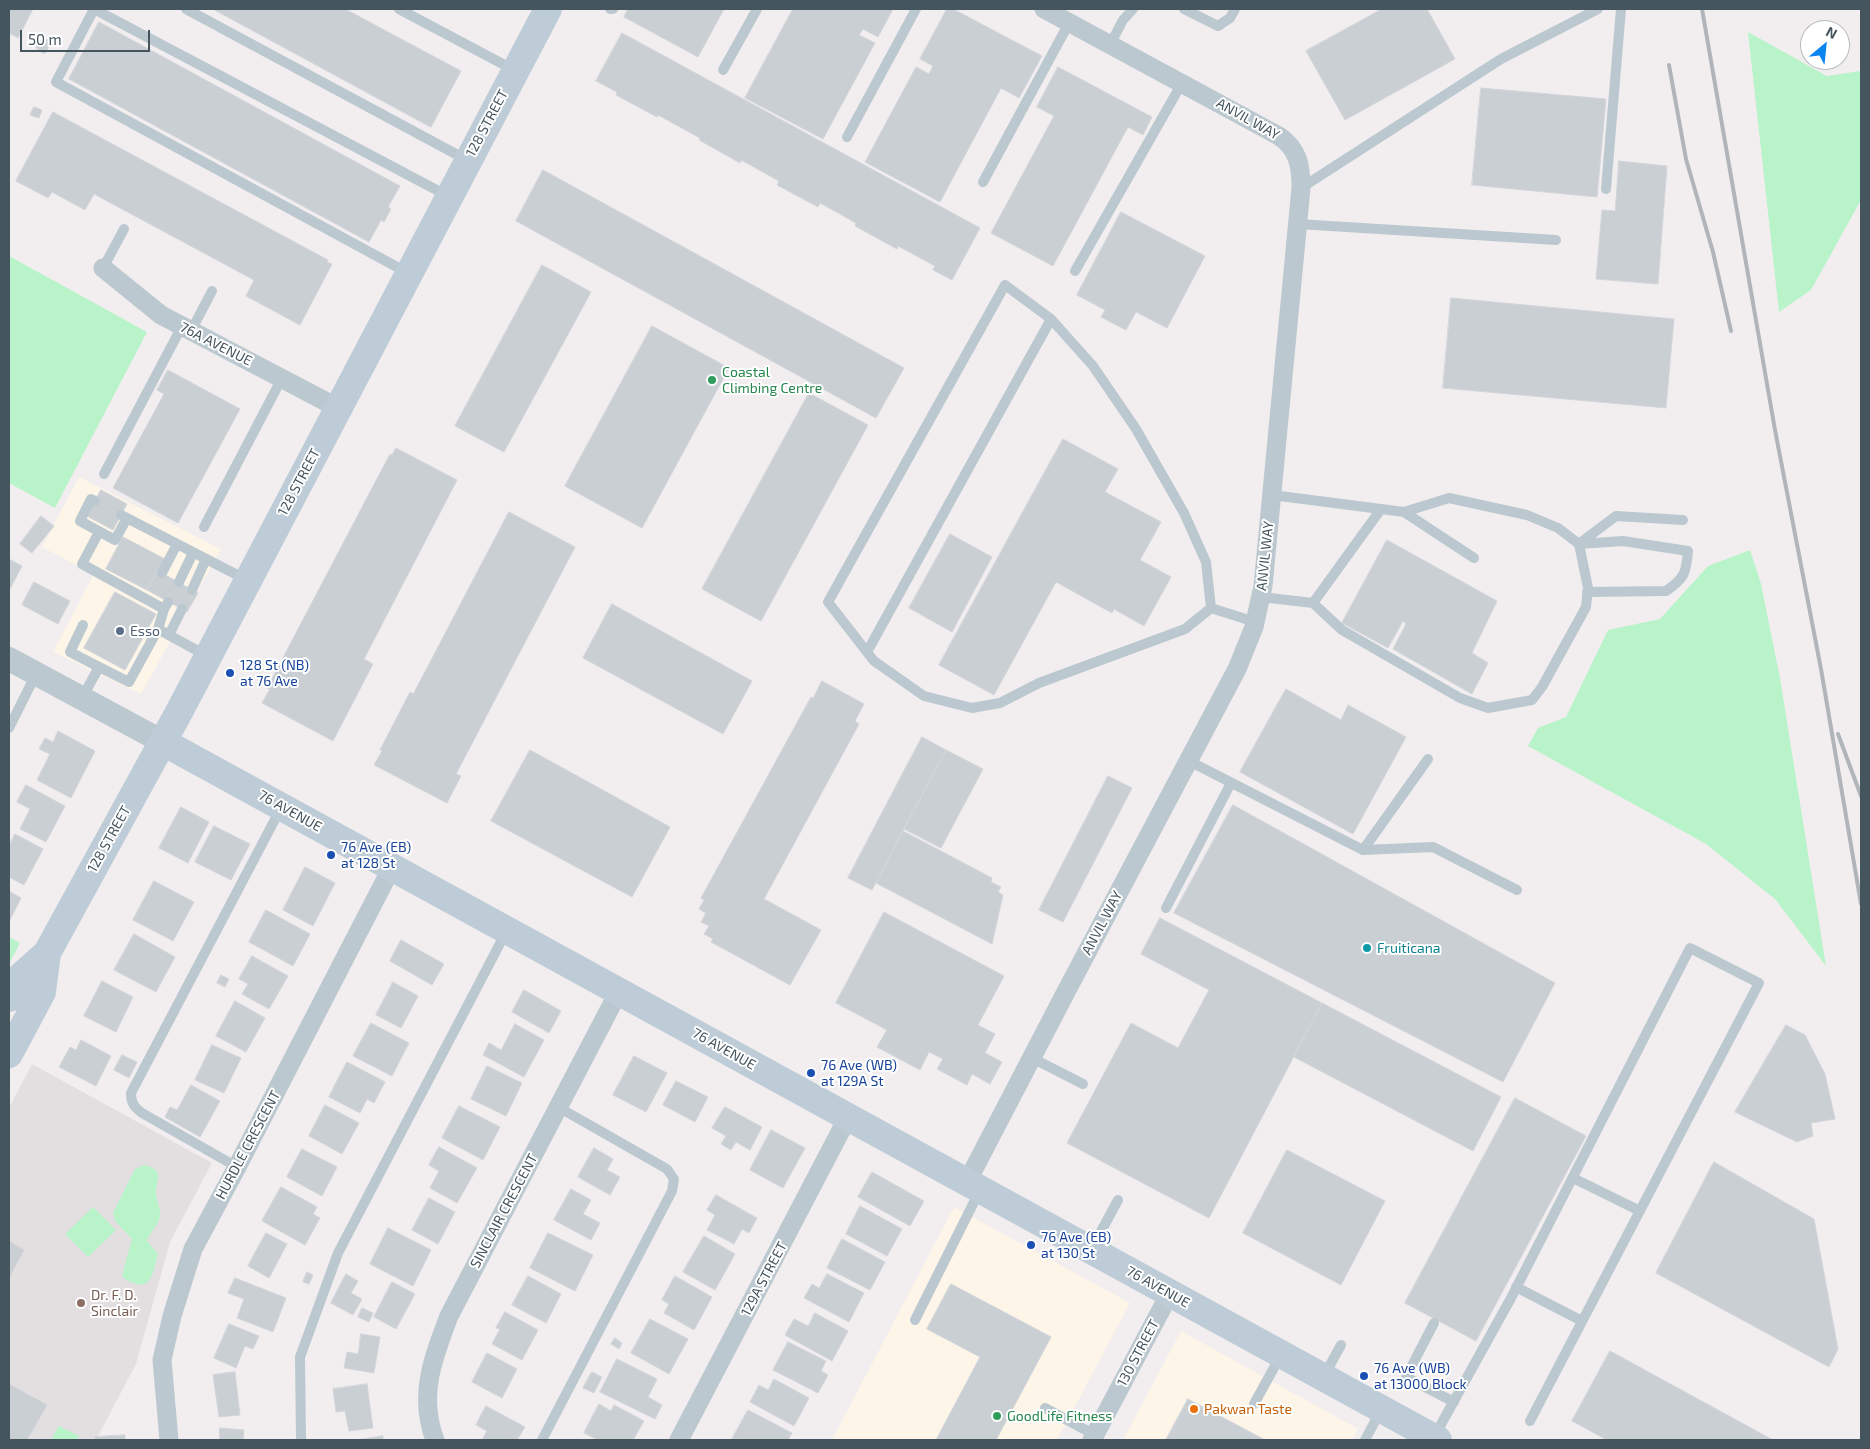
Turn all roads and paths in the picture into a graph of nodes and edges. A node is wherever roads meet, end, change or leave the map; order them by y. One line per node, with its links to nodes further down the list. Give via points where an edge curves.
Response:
1 (186, 9): 18 (lane)
2 (400, 9): 15 (lane)
3 (548, 9): 15 (main road, 128 STREET)
4 (757, 9): 14 (lane)
5 (916, 9): 17 (lane)
6 (1044, 9): 12 (street, ANVIL WAY)
7 (1133, 9): 13 (lane, via 1123,20)
8 (1184, 9): 9 (lane, via 1218,26 1230,18)
9 (1235, 9)
10 (1598, 9): 20 (lane, via 1501,59)
11 (1621, 9): 21 (lane)
12 (1069, 23): 13 (street, ANVIL WAY); 19 (lane)
13 (1110, 45): 16 (street, ANVIL WAY)
14 (723, 70)
15 (514, 71): 18 (main road, 128 STREET)
16 (1182, 83): 20 (street, ANVIL WAY, via 1285,140 1297,154); 27 (lane)
17 (847, 137)
18 (467, 160): 22 (main road, 128 STREET)
19 (982, 182)
20 (1301, 188): 23 (street, ANVIL WAY)
21 (1606, 189)
22 (448, 197): 28 (main road, 128 STREET); 28 (lane, via 94,9 64,66 56,82)
23 (1298, 224): 25 (lane); 35 (street, ANVIL WAY)
24 (124, 229): 26 (lane)
25 (1556, 240)
26 (103, 268): 31 (street, 76A AVENUE, via 161,315)
27 (1075, 270)
28 (409, 273): 33 (main road, 128 STREET)
29 (212, 291): 31 (lane)
30 (1051, 319): 54 (lane, via 1093,366 1136,429 1184,514 1206,562); 60 (lane); 60 (lane, via 1005,286 828,602)
31 (186, 329): 32 (street, 76A AVENUE); 34 (lane)
32 (282, 378): 33 (street, 76A AVENUE); 40 (lane)
33 (338, 408): 48 (main road, 128 STREET)
34 (104, 474)
35 (1272, 495): 37 (lane); 52 (street, ANVIL WAY)
36 (95, 501): 41 (lane, via 91,498 80,522)
37 (1381, 509): 38 (lane); 53 (lane)
38 (1404, 512): 43 (lane, via 1449,498 1528,514 1558,528); 45 (lane)
39 (1683, 520): 43 (lane, via 1616,516)
40 (204, 527)
41 (100, 532): 42 (lane, via 116,540 124,516); 58 (lane, via 82,564 166,605)
42 (177, 544): 44 (lane); 47 (lane)
43 (1579, 544): 51 (lane); 51 (lane, via 1623,541 1688,551 1686,572 1666,591)
44 (194, 553): 46 (lane); 49 (lane)
45 (1474, 558)
46 (206, 559): 48 (lane); 50 (lane)
47 (162, 574)
48 (247, 580): 61 (main road, 128 STREET)
49 (179, 582)
50 (192, 590)
51 (1587, 592): 53 (lane, via 1586,607 1532,700 1488,708 1460,698 1342,630)
52 (1261, 597): 53 (lane); 56 (street, ANVIL WAY)
53 (1313, 603)
54 (1211, 608): 56 (lane); 60 (lane, via 1185,629 1039,683 1000,703 972,708 924,696 874,661)
55 (182, 609): 59 (lane)
56 (1255, 622): 68 (street, ANVIL WAY, via 1236,669)
57 (83, 625): 63 (lane, via 70,652)
58 (158, 629): 59 (lane); 63 (lane, via 128,682)
59 (169, 635): 61 (lane)
60 (867, 652)
61 (207, 656): 67 (main road, 128 STREET)
62 (9, 659): 64 (street, 76 AVENUE)
63 (99, 667): 65 (lane)
64 (36, 674): 65 (street, 76 AVENUE); 66 (lane)
65 (82, 698): 67 (street, 76 AVENUE)
66 (9, 728)
67 (163, 742): 71 (main road, 76 AVENUE); 77 (main road, 128 STREET)
68 (1189, 760): 70 (lane); 81 (street, ANVIL WAY)
69 (1428, 760): 72 (lane)
70 (1231, 783): 72 (lane); 75 (lane)
71 (282, 807): 73 (main road, 76 AVENUE); 85 (lane, via 131,1093 134,1107 142,1113)
72 (1363, 850): 74 (lane, via 1433,846)
73 (392, 867): 76 (main road, 76 AVENUE); 85 (street, HURDLE CRESCENT)
74 (1517, 890)
75 (1166, 908)
76 (507, 930): 78 (main road, 76 AVENUE); 107 (lane, via 338,1252 300,1357)
77 (47, 953): 79 (main road, 128 STREET, via 19,978); 80 (main road, 128 STREET, via 42,992)
78 (619, 991): 83 (street, SINCLAIR CRESCENT); 84 (main road, 76 AVENUE)
79 (9, 998)
80 (9, 1054)
81 (1032, 1058): 82 (lane); 87 (street, ANVIL WAY)
82 (1083, 1084)
83 (558, 1106): 108 (street, SINCLAIR CRESCENT, via 449,1316 432,1358 426,1396); 109 (lane, via 667,1169 674,1179 672,1191)
84 (848, 1117): 87 (main road, 76 AVENUE); 110 (street, 129A STREET)
85 (237, 1167): 106 (street, HURDLE CRESCENT, via 193,1249 172,1316 162,1360)
86 (1573, 1178): 89 (lane); 89 (lane, via 1690,948 1759,984); 91 (lane)
87 (974, 1186): 90 (main road, 76 AVENUE); 93 (lane)
88 (1118, 1200): 90 (lane)
89 (1640, 1211): 94 (lane)
90 (1091, 1250): 92 (main road, 76 AVENUE)
91 (1516, 1287): 94 (lane); 99 (lane)
92 (1170, 1293): 97 (main road, 76 AVENUE); 104 (street, 130 STREET)
93 (915, 1320)
94 (1582, 1322): 103 (lane)
95 (1434, 1323): 99 (lane, via 1406,1377)
96 (1341, 1345): 98 (lane)
97 (1281, 1354): 98 (main road, 76 AVENUE); 100 (lane)
98 (1324, 1377): 102 (main road, 76 AVENUE)
99 (1454, 1402): 105 (lane)
100 (1254, 1404)
101 (1045, 1408): 104 (lane)
102 (1382, 1409): 105 (main road, 76 AVENUE); 111 (lane)
103 (1530, 1421)
104 (1093, 1438)
105 (1436, 1439)
106 (169, 1440)
107 (301, 1440)
108 (435, 1440)
109 (542, 1440)
110 (679, 1440)
111 (1365, 1440)

